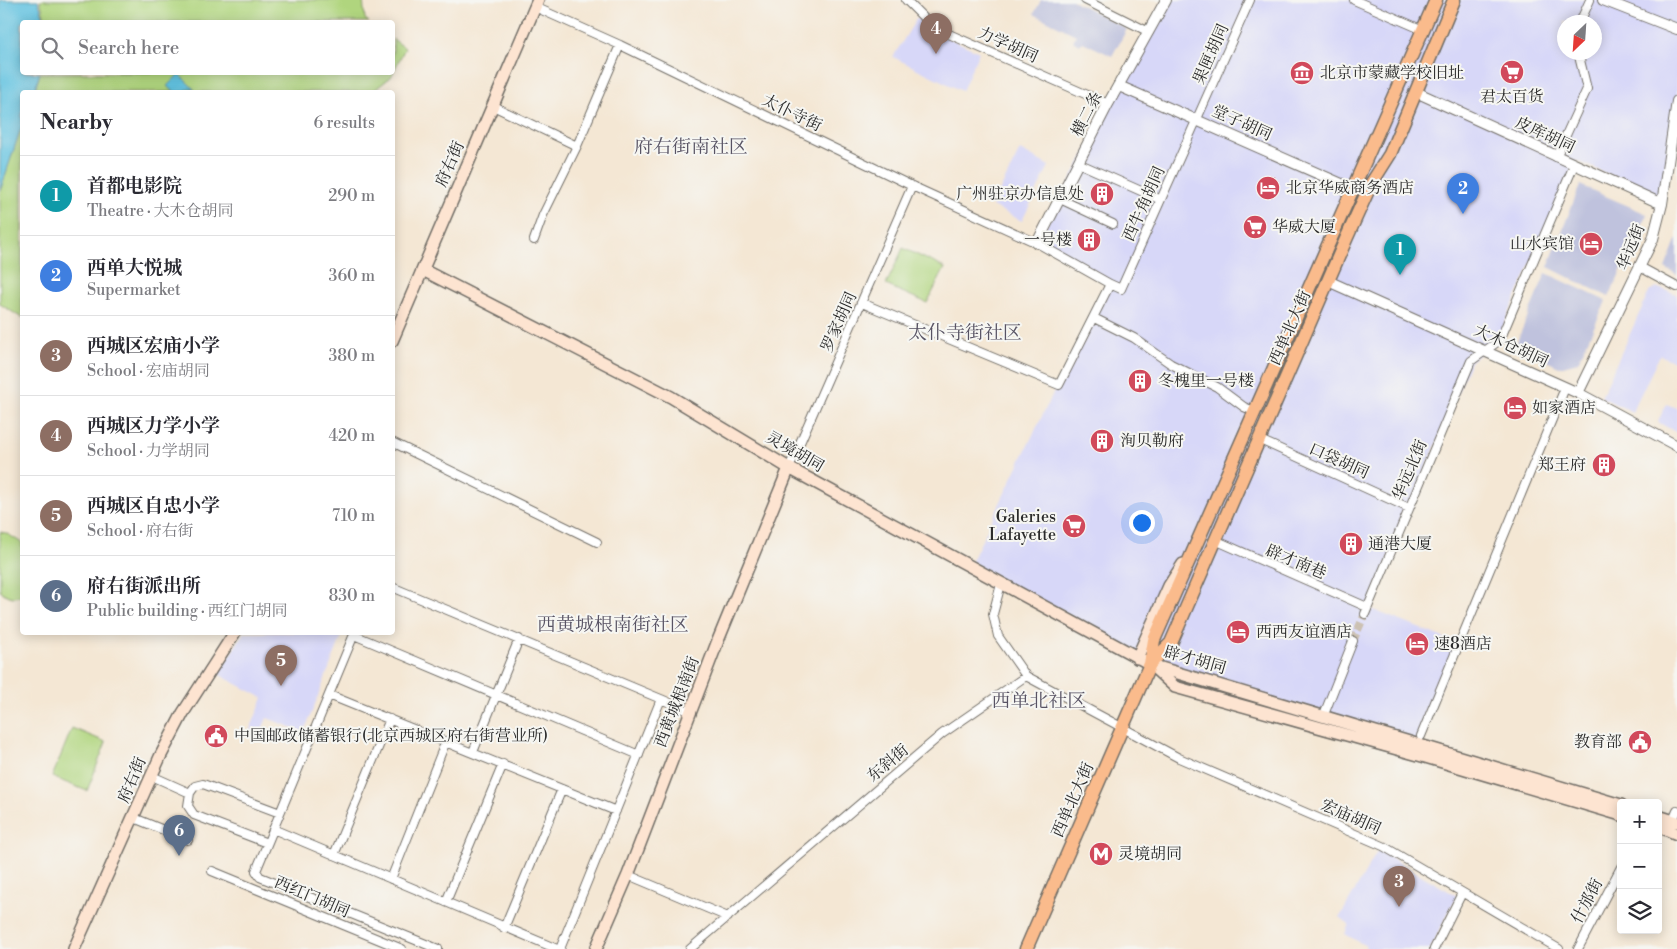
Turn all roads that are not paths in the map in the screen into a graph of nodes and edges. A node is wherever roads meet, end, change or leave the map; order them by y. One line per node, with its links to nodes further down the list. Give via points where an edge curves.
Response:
1 (906, 0): 20 (street, 力学胡同, via 934,27)
2 (1085, 0): 14 (street)
3 (1166, 0): 14 (street, 横二条)
4 (1250, 0): 22 (street, 果匣胡同)
5 (1354, 0): 13 (street)
6 (1436, 0): 13 (main road, 西单北大街)
7 (1454, 0): 18 (main road, 西单北大街)
8 (1590, 0): 11 (street)
9 (1603, 0): 12 (street)
10 (536, 4): 15 (street, 太仆寺街); 21 (main road, 府右街)
11 (1583, 15)
12 (1677, 29)
13 (1423, 30): 28 (main road, 西单北大街)
14 (1148, 32): 17 (street, 横二条)
15 (620, 45): 23 (street); 27 (street, 太仆寺街)
16 (1580, 60): 24 (street, via 1587,89)
17 (1119, 86): 20 (street, 横二条); 22 (street, 堂子胡同)
18 (1416, 92): 24 (street, 皮库胡同); 37 (main road, 西单北大街, via 1390,154 1371,184)
19 (1677, 101): 31 (street, 华远街)
20 (1108, 104): 25 (street, 横二条)
21 (493, 106): 23 (street); 36 (main road, 府右街)
22 (1196, 119): 28 (street, 堂子胡同); 38 (street, 西牛角胡同, via 1121,289)
23 (577, 146): 33 (street)
24 (1556, 157): 26 (street, 皮库胡同)
25 (1078, 163): 29 (street, 横二条); 30 (street)
26 (1574, 165): 31 (street, 皮库胡同); 43 (street, 华远北街, via 1500,340)
27 (912, 186): 34 (street, 太仆寺街); 40 (street, 罗家胡同)
28 (1353, 189): 46 (main road, 西单北大街)
29 (1060, 199): 32 (street); 34 (street, 横二条)
30 (1159, 199)
31 (1662, 204): 35 (street, 华远街, via 1653,239)
32 (1113, 224)
33 (534, 240)
34 (1037, 243): 38 (street, 太仆寺街)
35 (1640, 268): 39 (street); 45 (street, 华远街)
36 (423, 270): 42 (main road, 府右街); 50 (main road, 灵境胡同, via 671,397)
37 (1328, 281): 43 (street, 大木仓胡同); 47 (main road, 西单北大街)
38 (1110, 284): 41 (street)
39 (1677, 288)
40 (862, 304): 41 (street, via 1059,385); 50 (street, 罗家胡同)
41 (1094, 318): 46 (street, via 1134,338)
42 (395, 334)
43 (1486, 350): 44 (street, 大木仓胡同); 51 (street, 华远北街, via 1471,361)
44 (1565, 388): 45 (street, 大木仓胡同); 73 (street)
45 (1578, 393): 49 (street, 大木仓胡同)
46 (1254, 412): 54 (main road, 西单北大街)
47 (1258, 439): 51 (street, 口袋胡同); 52 (main road, 西单北大街)
48 (395, 443): 53 (street)
49 (1677, 446)
50 (789, 468): 55 (main road, 灵境胡同); 69 (main road, 西黄城根南街)
51 (1409, 508): 57 (street, 华远北街)
52 (1215, 540): 57 (street, 辟才南巷); 64 (main road, 西单北大街, via 1171,643)
53 (597, 542)
54 (1195, 546): 63 (main road, via 1169,586); 64 (main road, 西单北大街, via 1154,640)
55 (1001, 584): 63 (main road, 灵境胡同); 65 (street, via 993,614 998,636)
56 (395, 588): 61 (street)
57 (1366, 611)
58 (233, 635): 78 (main road, 府右街, via 183,713)
59 (355, 635): 67 (street)
60 (357, 635): 66 (street)
61 (519, 639): 66 (street); 68 (street)
62 (1354, 641): 70 (street)
63 (1137, 658): 64 (main road, 灵境胡同)
64 (1150, 664): 70 (main road, 辟才胡同); 72 (main road, 西单北大街); 84 (main road, 辟才胡同, via 1175,687)
65 (1026, 676): 72 (street); 100 (street, 东斜街, via 942,734)
66 (496, 694): 75 (street); 76 (street)
67 (329, 695): 71 (street); 83 (street)
68 (661, 699): 69 (street); 76 (street)
69 (691, 712): 95 (main road, 西黄城根南街)
70 (1323, 717): 81 (main road, 辟才胡同)
71 (390, 719): 74 (street); 93 (street)
72 (1122, 729): 98 (street, 宏庙胡同, via 1178,758 1382,846); 109 (main road, 西单北大街)
73 (1421, 736)
74 (446, 741): 75 (street); 97 (street)
75 (473, 752): 77 (street)
76 (639, 755): 82 (street)
77 (503, 764): 79 (street); 99 (street)
78 (152, 776): 80 (street); 86 (main road, 府右街)
79 (562, 789): 82 (street); 101 (street)
80 (190, 793): 83 (street, via 195,786 203,784); 92 (street, via 188,806 194,815)
81 (1617, 804)
82 (616, 811): 106 (street)
83 (280, 813): 89 (street)
84 (1617, 814)
85 (1662, 816): 87 (main road)
86 (134, 818): 91 (street); 103 (main road, 府右街)
87 (1676, 818)
88 (1662, 828): 90 (main road)
89 (273, 830): 92 (street); 93 (street)
90 (1677, 834)
91 (188, 840)
92 (267, 843): 105 (street, via 256,871 260,877)
93 (334, 855): 97 (street)
94 (212, 871): 102 (street, 西红门胡同)
95 (628, 875): 100 (street); 107 (main road, 西黄城根南街)
96 (1617, 875): 112 (street, 什邡街)
97 (391, 879): 99 (street)
98 (1462, 893): 110 (street); 111 (street, 宏庙胡同)
99 (446, 902): 101 (street)
100 (728, 917): 108 (street, 东斜街)
101 (504, 928): 106 (street)
102 (385, 946): 104 (street, 西红门胡同)
103 (74, 949)
104 (402, 949)
105 (438, 949)
106 (558, 949)
107 (596, 949)
108 (690, 949)
109 (1026, 949)
110 (1434, 949)
111 (1559, 949)
112 (1578, 949)

